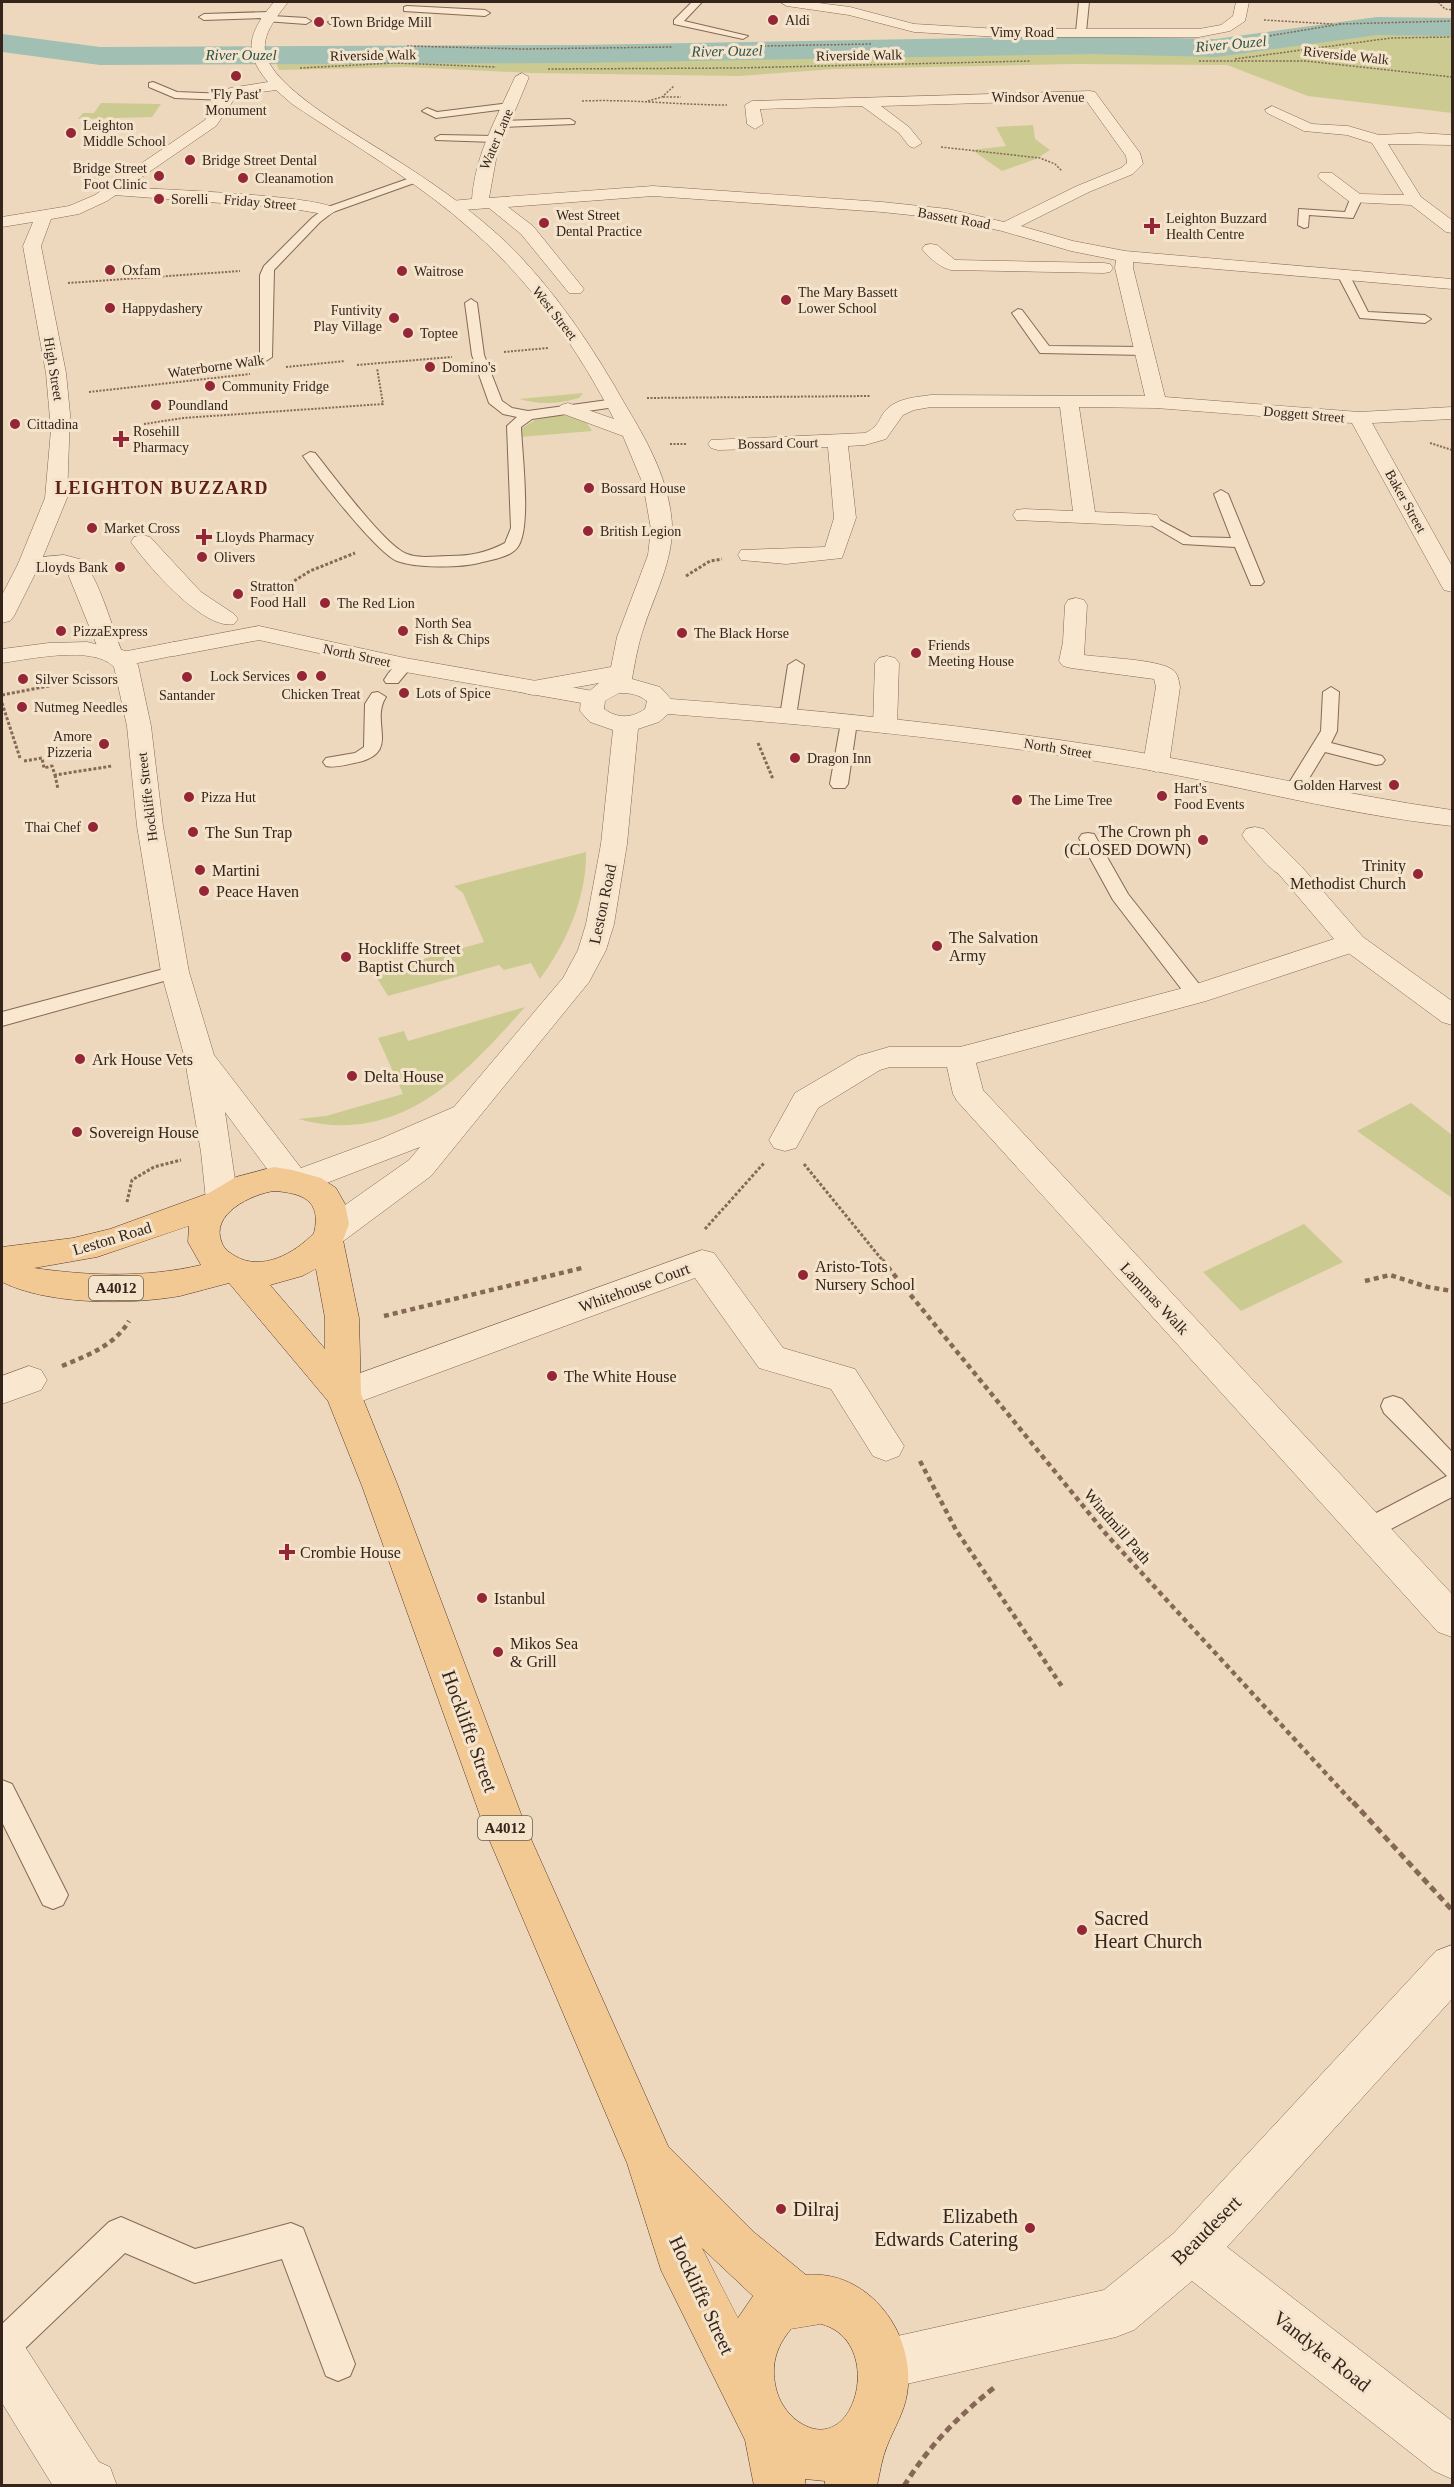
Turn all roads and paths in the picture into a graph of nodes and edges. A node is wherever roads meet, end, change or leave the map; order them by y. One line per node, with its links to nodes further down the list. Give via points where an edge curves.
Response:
1 (280, 2): 11 (street)
2 (697, 2): 21 (lane, via 677,22 683,29 743,36)
3 (787, 2): 18 (street, Vimy Road, via 850,10 914,28)
4 (1084, 2): 18 (lane)
5 (1242, 2): 12 (street)
6 (1438, 2): 8 (path)
7 (410, 5): 9 (lane); 17 (lane)
8 (1452, 10)
9 (485, 13)
10 (204, 17): 11 (lane)
11 (266, 17): 13 (lane); 30 (street, West Street, via 257,46)
12 (1240, 18): 16 (path); 18 (street, Vimy Road, via 1225,28 1199,33)
13 (306, 21)
14 (1452, 21): 16 (path)
15 (333, 22): 17 (lane)
16 (1341, 24): 22 (path)
17 (393, 26): 20 (lane)
18 (1081, 32)
19 (1452, 37): 29 (path, via 1391,38)
20 (384, 38)
21 (697, 38)
22 (1251, 39)
23 (881, 44): 25 (path)
24 (405, 46): 26 (path)
25 (764, 46)
26 (672, 47)
27 (1197, 60): 29 (path, Riverside Walk)
28 (1030, 61): 32 (path, Riverside Walk)
29 (1219, 61): 35 (path, Riverside Walk, via 1306,61)
30 (263, 66): 31 (path, Riverside Walk, via 394,63); 37 (street, West Street)
31 (504, 67)
32 (548, 69)
33 (522, 77): 44 (street, Water Lane)
34 (1078, 78): 39 (street)
35 (1452, 78)
36 (153, 85): 40 (lane, via 175,95)
37 (278, 85): 40 (street, via 236,91); 60 (street, West Street)
38 (674, 86): 41 (path)
39 (1090, 95): 45 (street, Windsor Avenue); 61 (street, Windsor Avenue, via 1134,156 1135,164)
40 (227, 97): 68 (street, via 210,123 101,198 73,210)
41 (662, 97): 42 (path); 46 (path)
42 (681, 97)
43 (751, 101): 45 (street, Windsor Avenue); 46 (path); 51 (street)
44 (512, 102): 46 (path); 48 (lane, via 436,115); 50 (street, Water Lane)
45 (867, 102): 57 (street)
46 (645, 103)
47 (1272, 110): 52 (street)
48 (427, 111)
49 (570, 122): 50 (lane)
50 (502, 124): 54 (street, Water Lane)
51 (755, 124)
52 (1309, 128): 55 (street, via 1348,131); 58 (street)
53 (440, 138): 54 (lane)
54 (495, 139): 65 (street, Water Lane, via 480,177)
55 (1378, 140): 56 (street); 64 (street)
56 (1452, 140)
57 (914, 143): 61 (path, via 1040,158 1055,165)
58 (1307, 147)
59 (1326, 176): 63 (street)
60 (413, 180): 66 (street, West Street); 67 (lane)
61 (1083, 189): 72 (street, Windsor Avenue)
62 (120, 192): 67 (street, Friday Street, via 288,203)
63 (1356, 200): 64 (street); 71 (lane, via 1349,216 1303,211)
64 (1415, 200): 73 (street)
65 (486, 202): 66 (street, Bassett Road); 72 (street, Bassett Road, via 625,188 882,207 948,214); 80 (street, West Street, via 526,230)
66 (451, 206): 94 (street, West Street, via 518,265 579,344)
67 (329, 210): 76 (lane)
68 (44, 215): 69 (street); 70 (street); 114 (street, High Street, via 32,246 56,373 62,430 56,498)
69 (2, 216)
70 (2, 222)
71 (1304, 225)
72 (1006, 227): 75 (street, Bassett Road)
73 (1452, 228)
74 (931, 249): 75 (street, via 951,265)
75 (1124, 262): 77 (street, Bassett Road); 84 (street)
76 (268, 269): 78 (path); 85 (lane)
77 (1344, 276): 79 (street, Bassett Road); 83 (lane, via 1364,315)
78 (67, 284)
79 (1452, 284)
80 (574, 289)
81 (471, 303): 98 (lane, via 478,355 496,403 508,411)
82 (1018, 313): 84 (lane, via 1045,350)
83 (1425, 319)
84 (1145, 351): 93 (street)
85 (266, 357)
86 (345, 361): 87 (path, Waterborne Walk)
87 (276, 368)
88 (377, 368): 100 (path, via 383,404)
89 (257, 372): 90 (path, Waterborne Walk)
90 (89, 392)
91 (639, 398): 95 (path, via 895,395)
92 (1069, 402): 93 (street, Doggett Street); 95 (street, Doggett Street); 108 (street)
93 (1156, 402): 99 (street, Doggett Street)
94 (615, 403): 96 (lane); 102 (street, West Street)
95 (921, 403): 101 (street, Doggett Street, via 895,412)
96 (568, 409): 98 (lane); 102 (street)
97 (1452, 413): 99 (street, Doggett Street)
98 (528, 415): 112 (lane, via 514,426 519,528 513,545 474,560 419,561 401,557)
99 (1359, 418): 117 (street, Baker Street)
100 (144, 424)
101 (888, 428): 103 (street, Bossard Court, via 871,439)
102 (630, 432): 126 (street, West Street, via 656,484 663,532 629,638)
103 (837, 441): 104 (street, Bossard Court); 113 (street, Bossard Court, via 845,518 834,553)
104 (718, 444)
105 (310, 456): 112 (lane)
106 (1221, 494): 111 (lane)
107 (1024, 515): 108 (street)
108 (1085, 518): 109 (street)
109 (1149, 520): 111 (lane, via 1188,541)
110 (142, 542): 121 (street, via 193,597 226,619)
111 (1240, 543): 116 (lane)
112 (383, 544): 118 (path, via 339,557)
113 (749, 555): 115 (path, via 710,561)
114 (29, 564): 120 (street, High Street); 123 (street, Hockliffe Street, via 75,565)
115 (683, 578)
116 (1256, 582)
117 (1452, 585)
118 (273, 594)
119 (1076, 605): 143 (street, via 1071,661 1165,675 1168,687)
120 (2, 616)
121 (259, 633): 123 (street, North Street); 127 (street, North Street, via 399,673)
122 (2, 655): 123 (street, via 82,648)
123 (116, 656): 129 (path, via 80,675 80,680); 141 (street, Hockliffe Street, via 139,726)
124 (887, 663): 137 (street)
125 (796, 664): 134 (lane)
126 (621, 679): 127 (street); 131 (street); 133 (street, via 655,695)
127 (533, 688): 131 (street, North Street)
128 (1330, 692): 139 (lane, via 1329,731)
129 (2, 695)
130 (378, 697): 142 (lane, via 373,704 374,744 370,752)
131 (593, 698): 136 (street, via 592,711 596,716)
132 (2, 703): 144 (path, via 22,759 42,758 44,768 52,766)
133 (659, 706): 134 (street, North Street); 136 (street, via 652,716)
134 (788, 716): 135 (street, North Street)
135 (849, 722): 137 (street, North Street); 146 (lane)
136 (626, 724): 159 (street, Leston Road, via 614,844 592,950 575,982)
137 (885, 726): 143 (street, North Street, via 975,735)
138 (754, 734): 145 (path)
139 (1320, 745): 140 (lane); 148 (lane)
140 (1376, 760)
141 (143, 762): 144 (path); 153 (street, Hockliffe Street)
142 (332, 762)
143 (1156, 764): 148 (street, North Street, via 1194,776)
144 (54, 775): 147 (path)
145 (773, 779)
146 (839, 784)
147 (58, 789)
148 (1293, 791): 149 (street, North Street)
149 (1452, 818)
150 (1255, 836): 152 (street)
151 (1088, 838): 154 (lane, via 1120,896)
152 (1353, 943): 154 (street); 155 (street)
153 (175, 972): 156 (lane); 157 (street, Hockliffe Street)
154 (1196, 994): 158 (street)
155 (1452, 1015)
156 (2, 1019)
157 (199, 1055): 162 (street, Hockliffe Street); 163 (street, Hockliffe Street, via 217,1152)
158 (960, 1057): 160 (street, via 889,1057 869,1063 806,1101); 181 (street, Lammas Walk, via 968,1094)
159 (466, 1113): 162 (street, Leston Road, via 391,1147); 166 (street, Leston Road, via 420,1168)
160 (785, 1140): 165 (path, via 705,1229); 186 (path, Windmill Path, via 1106,1534)
161 (187, 1159): 164 (path, via 154,1167 132,1180)
162 (295, 1181): 163 (main road, via 255,1182); 166 (main road, via 313,1187 331,1207 333,1220)
163 (221, 1201): 167 (main road, Leston Road, via 98,1245); 170 (main road, via 208,1216 203,1232 206,1247 216,1260)
164 (124, 1213)
165 (696, 1233)
166 (328, 1236): 170 (main road, via 315,1254 289,1268 259,1274); 176 (main road, Hockliffe Street / A4012, via 342,1318)
167 (2, 1259)
168 (589, 1266): 174 (path)
169 (2, 1267): 170 (main road, A4012, via 26,1279 71,1286 135,1288)
170 (236, 1271): 176 (main road, Hockliffe Street / A4012)
171 (1365, 1281): 172 (path, via 1390,1275)
172 (1452, 1291)
173 (133, 1312): 175 (path, via 125,1329 93,1353)
174 (384, 1316)
175 (15, 1385)
176 (343, 1394): 178 (street, Whitehouse Court, via 702,1262 771,1358 843,1379); 188 (main road, Hockliffe Street / A4012, via 507,1832)
177 (1393, 1406): 179 (lane)
178 (886, 1446): 183 (path, via 920,1461 956,1530)
179 (1452, 1468)
180 (1452, 1485): 181 (lane)
181 (1368, 1530): 182 (street, Lammas Walk)
182 (1452, 1620)
183 (1063, 1688)
184 (2, 1793): 185 (lane)
185 (53, 1895)
186 (1452, 1910)
187 (1452, 1967): 189 (street, Beaudesert)
188 (650, 2162): 190 (main road, Hockliffe Street / A4012, via 738,2250); 196 (main road, Hockliffe Street, via 678,2253)
189 (1191, 2250): 194 (street, Beaudesert, via 1116,2312); 198 (street, Vandyke Road)
190 (798, 2301): 194 (main road, via 821,2299 842,2305 861,2319); 196 (main road, via 774,2310 759,2327 748,2370)
191 (2, 2347): 193 (lane, via 122,2234 195,2266 291,2240)
192 (2, 2357): 199 (street, via 80,2481)
193 (338, 2364)
194 (884, 2364): 197 (main road, via 882,2398)
195 (998, 2385): 202 (path, via 966,2408)
196 (760, 2413): 197 (main road, via 786,2447 807,2454 828,2455 847,2448); 200 (main road)
197 (864, 2435): 201 (main road)
198 (1452, 2453)
199 (91, 2486)
200 (780, 2486)
201 (850, 2486)
202 (904, 2486)

